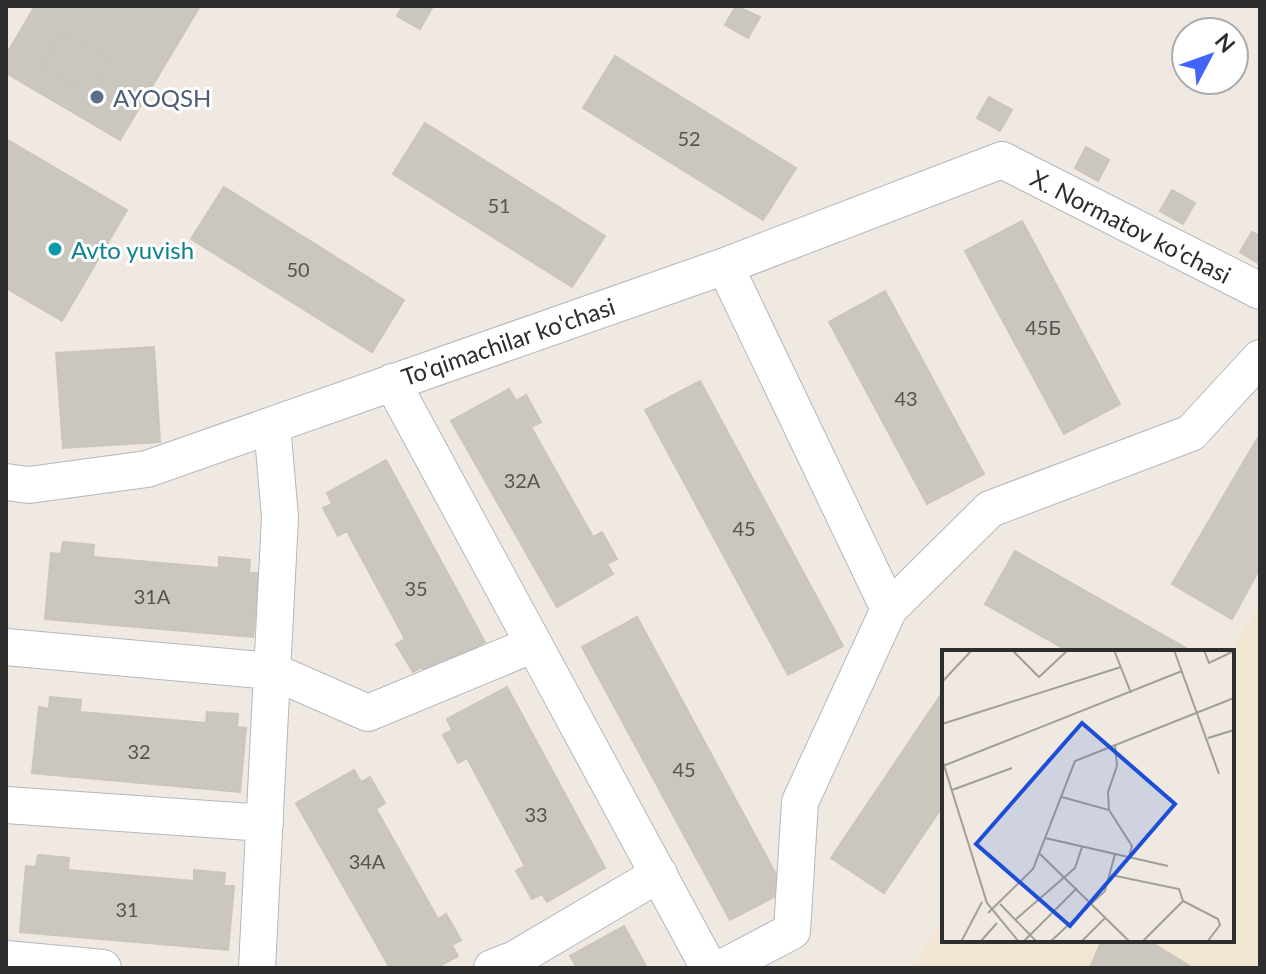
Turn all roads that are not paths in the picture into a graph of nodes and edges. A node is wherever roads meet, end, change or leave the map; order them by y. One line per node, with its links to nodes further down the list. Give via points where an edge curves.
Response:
1 (1002, 160): 2 (street, To'qimachilar ko'chasi); 3 (street, X. Normatov ko'chasi)
2 (725, 266): 5 (street, To'qimachilar ko'chasi); 8 (street)
3 (1260, 291)
4 (1260, 358): 8 (street, via 1191,433 990,509)
5 (392, 382): 6 (street, To'qimachilar ko'chasi); 9 (street)
6 (272, 425): 7 (street, To'qimachilar ko'chasi, via 147,469 29,485); 11 (street, via 280,517)
7 (6, 482)
8 (889, 609): 20 (street, via 800,802 792,931)
9 (534, 644): 11 (street, via 368,713); 14 (street)
10 (6, 647): 11 (street)
11 (272, 671): 13 (street)
12 (6, 805): 13 (street)
13 (265, 823): 18 (street)
14 (659, 874): 16 (street); 19 (street)
15 (6, 959): 17 (street)
16 (508, 965)
17 (103, 968)
18 (257, 968)
19 (709, 968)
20 (722, 968)

